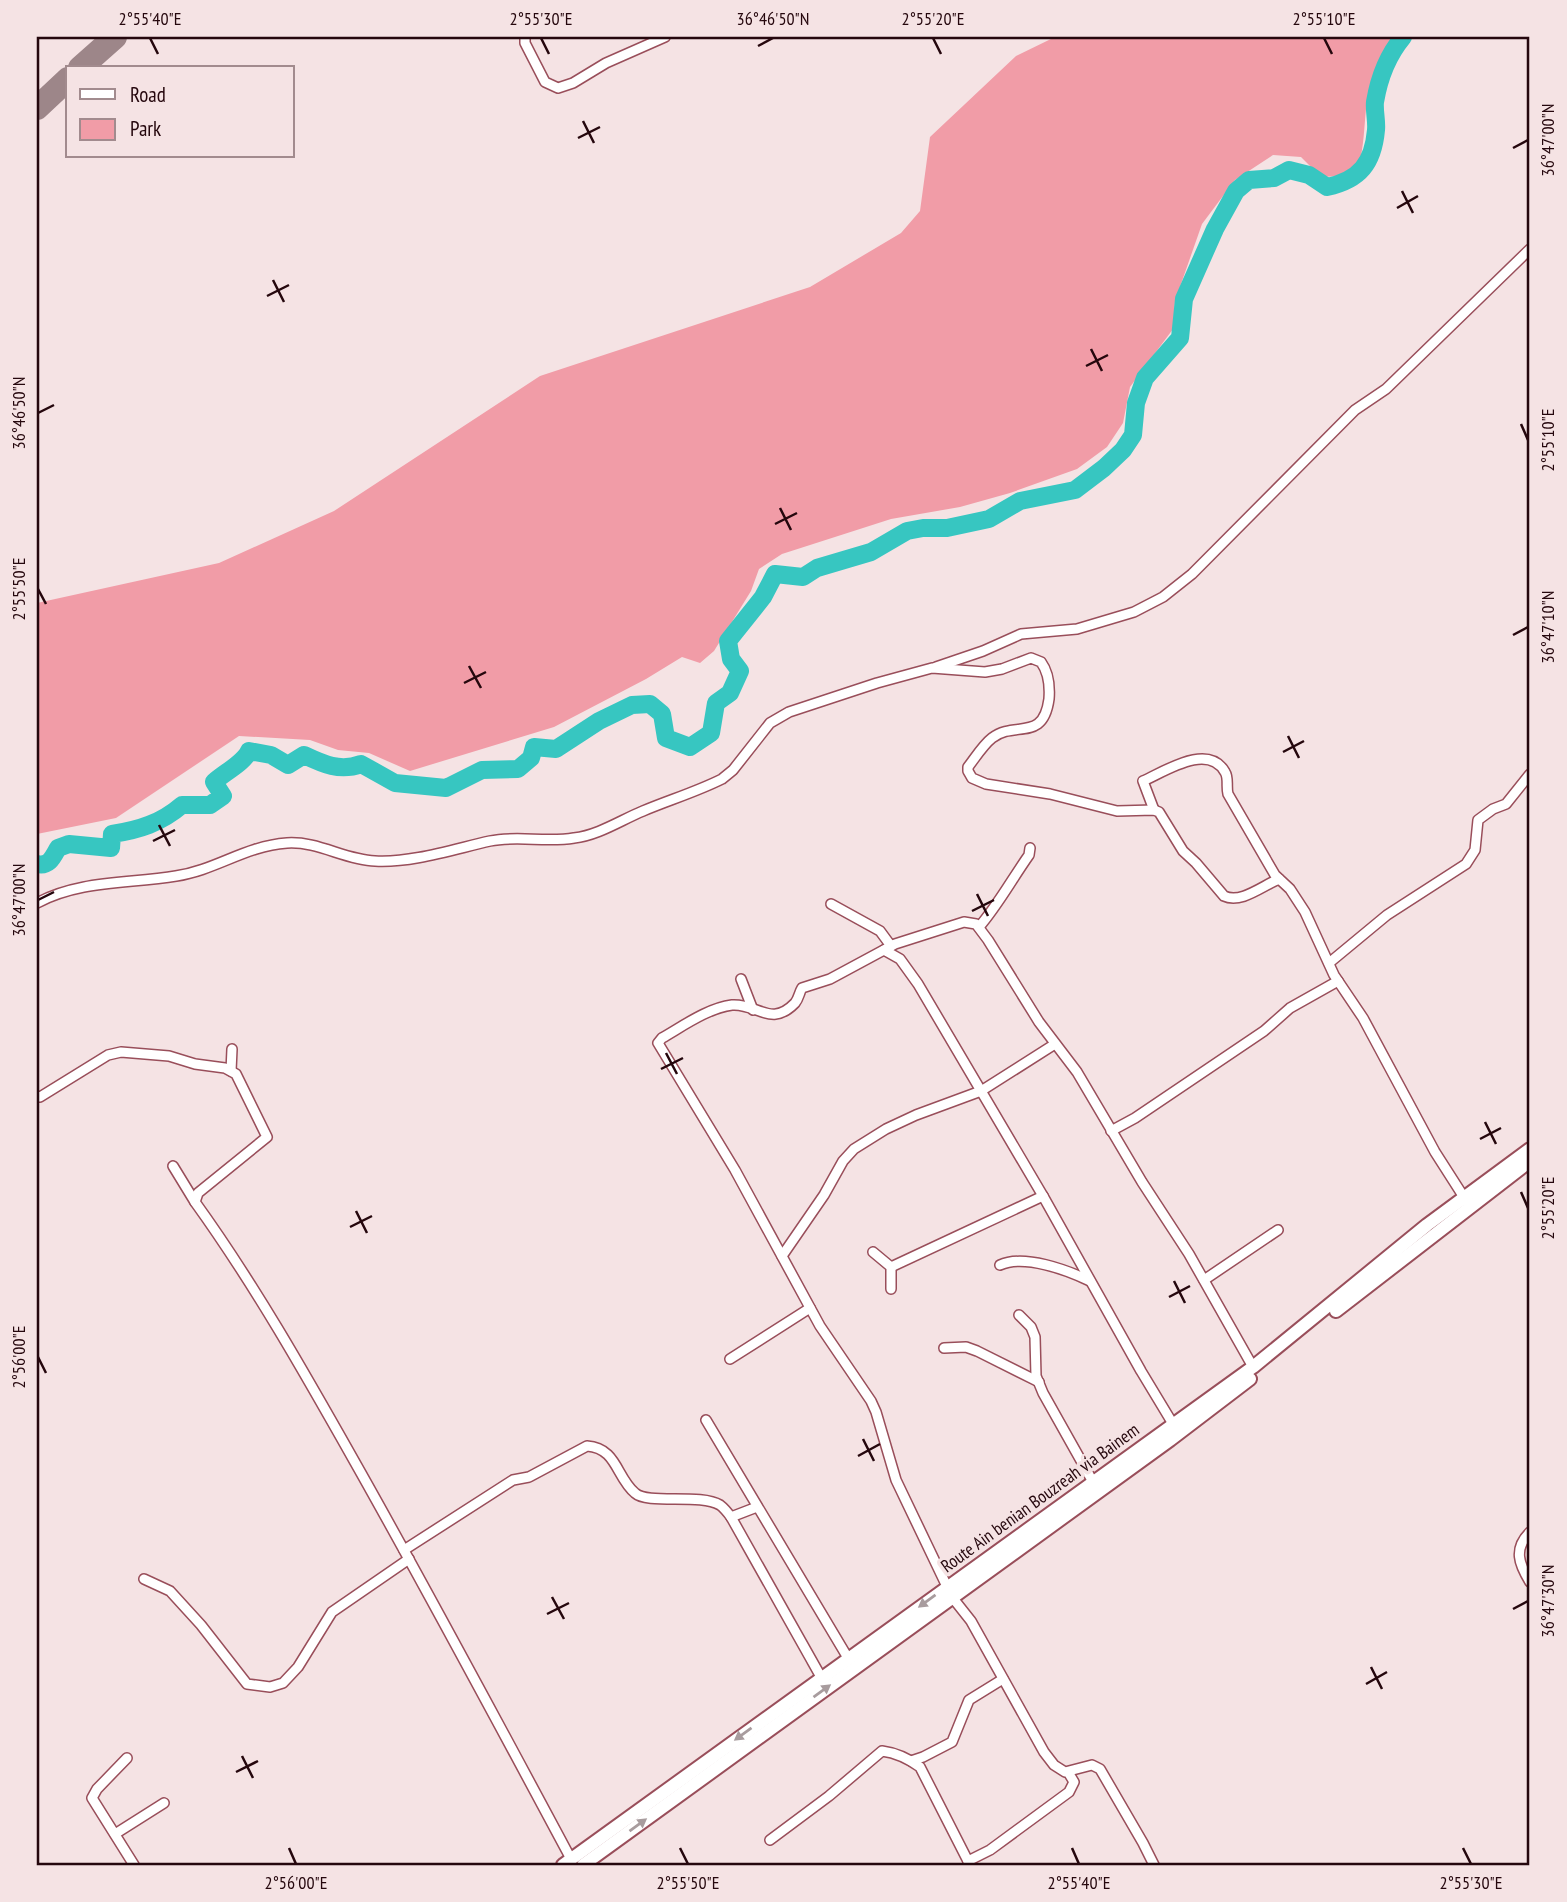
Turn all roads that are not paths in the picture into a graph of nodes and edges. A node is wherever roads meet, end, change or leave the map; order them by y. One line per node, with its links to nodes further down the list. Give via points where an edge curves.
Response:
1 (525, 37): 2 (street, via 545,82 558,89)
2 (665, 37)
3 (1530, 249): 4 (street, via 1385,389 1354,410 1192,574 1163,597 1087,627 1021,634)
4 (932, 668): 6 (street, via 985,672 1031,658 1045,668 1049,689 1044,718 1033,726 994,737 968,767 972,778 1117,811); 9 (street, via 781,715 722,779 584,836 499,839 376,862 300,843 279,844 252,849 184,875 90,885)
5 (1530, 774): 13 (street, via 1506,804 1478,820 1475,850 1466,864 1396,909)
6 (1154, 810): 8 (street, via 1224,896 1238,899); 8 (street, via 1143,781 1193,759 1210,759 1227,775 1228,794)
7 (1030, 848): 11 (street, via 999,903)
8 (1279, 879): 13 (street, via 1305,912)
9 (37, 903)
10 (831, 904): 12 (street, via 880,931)
11 (979, 927): 12 (street, via 964,922); 17 (street)
12 (887, 948): 16 (street, via 830,979 802,988 795,1002 778,1013); 20 (street, via 907,968)
13 (1329, 963): 15 (street)
14 (741, 979): 16 (street)
15 (1338, 981): 22 (street, via 1287,1010 1264,1031); 28 (street)
16 (753, 1010): 31 (street, via 742,1005 716,1009 658,1043)
17 (1055, 1044): 20 (street); 22 (street)
18 (232, 1049): 19 (street)
19 (231, 1071): 21 (street, via 169,1056 115,1053); 27 (street, via 267,1137 198,1193)
20 (981, 1091): 26 (street); 31 (street, via 916,1115 854,1149)
21 (37, 1096)
22 (1111, 1131): 34 (street)
23 (1530, 1149): 28 (main road, Route Ain benian Bouzreah via Bainem)
24 (1530, 1161): 28 (main road, Route Ain benian Bouzreah via Bainem)
25 (173, 1166): 27 (street)
26 (1043, 1196): 33 (street); 35 (street)
27 (195, 1202): 49 (street, via 258,1297)
28 (1467, 1202): 41 (main road, Route Ain benian Bouzreah via Bainem); 52 (main road, Route Ain benian Bouzreah via Bainem, via 1170,1440)
29 (1278, 1230): 34 (street)
30 (873, 1252): 33 (street)
31 (782, 1256): 37 (street)
32 (1000, 1265): 35 (street, via 1023,1261)
33 (891, 1267): 36 (street)
34 (1204, 1280): 41 (street)
35 (1092, 1282): 44 (street)
36 (891, 1289)
37 (810, 1308): 40 (street); 52 (street, via 871,1401 896,1480)
38 (1020, 1315): 42 (street, via 1035,1337)
39 (944, 1348): 42 (street, via 966,1347)
40 (730, 1359)
41 (1253, 1367): 44 (main road, Route Ain benian Bouzreah via Bainem)
42 (1039, 1382): 45 (street)
43 (706, 1420): 46 (street)
44 (1173, 1424): 45 (main road, Route Ain benian Bouzreah via Bainem)
45 (1093, 1482): 52 (main road, Route Ain benian Bouzreah via Bainem)
46 (757, 1507): 47 (street); 53 (street)
47 (731, 1517): 49 (street, via 717,1504 637,1495 609,1456 587,1446 529,1477 513,1480); 54 (street)
48 (1530, 1532): 51 (street, via 1518,1551 1521,1569)
49 (406, 1554): 50 (street, via 332,1612 298,1667 283,1683 270,1687 247,1684 170,1591); 62 (street)
50 (144, 1579)
51 (1530, 1582)
52 (950, 1591): 53 (main road, Route Ain benian Bouzreah via Bainem, one-way to 53); 55 (street); 62 (main road, Route Ain benian Bouzreah via Bainem, one-way to 52)
53 (848, 1658): 54 (main road, Route Ain benian Bouzreah via Bainem)
54 (821, 1677): 62 (main road, Route Ain benian Bouzreah via Bainem, one-way to 62)
55 (1003, 1679): 57 (street, via 970,1700 952,1742); 58 (street, via 1044,1752 1054,1765)
56 (127, 1758): 60 (street, via 92,1798)
57 (911, 1760): 61 (street, via 882,1751); 63 (street, via 920,1767)
58 (1068, 1772): 63 (street, via 1074,1782 1069,1792); 65 (street, via 1092,1765 1100,1769)
59 (164, 1803): 60 (street)
60 (115, 1834): 64 (street)
61 (770, 1840)
62 (572, 1863)
63 (969, 1863)
64 (134, 1865)
65 (1154, 1865)

